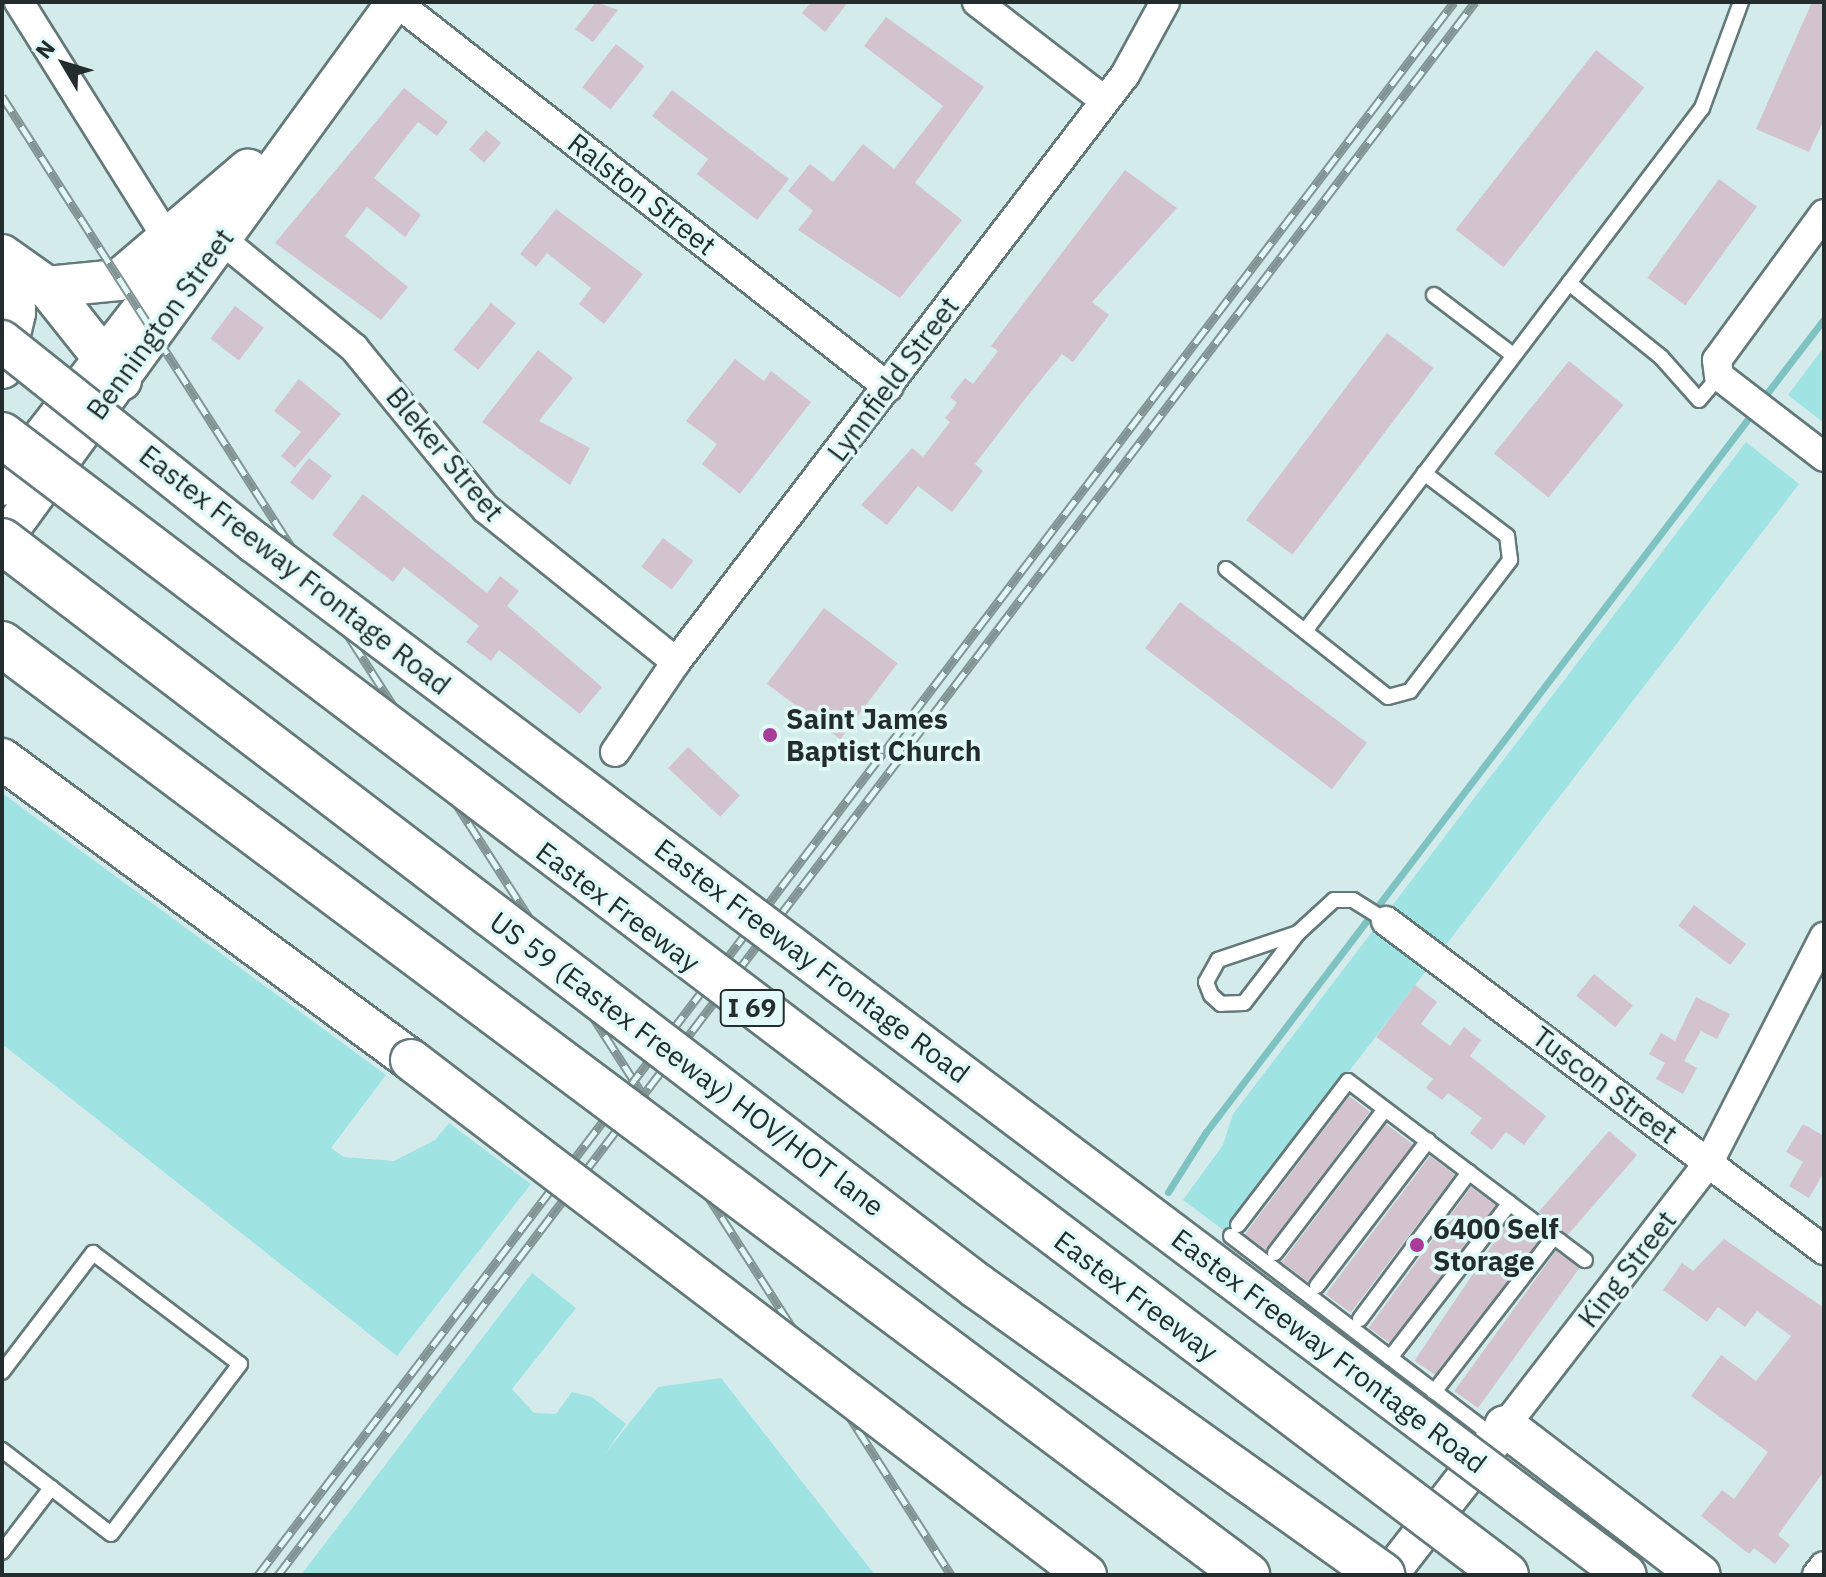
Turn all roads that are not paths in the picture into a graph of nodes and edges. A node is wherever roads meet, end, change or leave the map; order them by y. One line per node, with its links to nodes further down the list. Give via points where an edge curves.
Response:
1 (19, 2): 11 (street)
2 (395, 2): 7 (street, Bennington Street); 21 (street, Ralston Street)
3 (977, 2): 6 (street)
4 (1165, 2): 6 (street, Lynnfield Street, via 1146,43)
5 (1741, 2): 13 (lane, via 1702,108)
6 (1104, 100): 21 (street, Lynnfield Street)
7 (316, 105): 8 (street, Bennington Street); 10 (street, Bennington Street)
8 (248, 170): 11 (main road)
9 (1824, 214): 20 (street, via 1728,339 1717,360)
10 (221, 239): 19 (street, Bennington Street); 30 (street, Bleker Street, via 354,348 486,509)
11 (174, 250): 14 (main road, via 119,280); 19 (street, Bennington Street)
12 (8, 260): 14 (main road); 18 (main road, via 15,313)
13 (1569, 283): 17 (lane); 20 (lane, via 1661,357 1699,400)
14 (47, 287): 19 (main road)
15 (1434, 295): 17 (lane)
16 (2, 341): 60 (main road, Eastex Freeway Frontage Road, bridge, via 254,542)
17 (1513, 355): 24 (lane)
18 (2, 368)
19 (110, 368): 25 (street, Bennington Street); 26 (street, Bennington Street)
20 (1727, 382): 23 (street)
21 (888, 387): 30 (street, Lynnfield Street)
22 (2, 435): 59 (highway, Eastex Freeway / I 69, bridge)
23 (1824, 457)
24 (1424, 473): 28 (lane); 28 (lane, via 1507,536 1510,560 1501,572 1410,691 1388,697)
25 (2, 487)
26 (2, 542): 57 (highway, US 59 (Eastex Freeway) HOV/HOT lane, bridge, via 977,1286)
27 (1226, 569): 28 (lane)
28 (1305, 631)
29 (2, 644): 56 (highway, bridge)
30 (676, 662): 31 (street, Lynnfield Street)
31 (615, 752)
32 (4, 762): 55 (main road, bridge, via 411,1060)
33 (1386, 921): 34 (lane, via 1353,900 1334,900); 38 (street, Tuscon Street)
34 (1298, 933): 34 (lane, via 1218,960 1206,982 1211,995 1221,1004 1244,1003)
35 (1824, 937): 38 (street, King Street)
36 (1385, 1109): 37 (lane); 43 (lane); 47 (lane, via 1348,1081 1235,1231)
37 (1428, 1141): 39 (lane); 45 (lane)
38 (1709, 1162): 42 (street, Tuscon Street); 50 (street, King Street)
39 (1469, 1172): 40 (lane); 46 (lane)
40 (1510, 1203): 41 (lane); 47 (lane)
41 (1554, 1237): 44 (lane); 49 (lane)
42 (1824, 1250)
43 (1275, 1253)
44 (1585, 1260)
45 (1317, 1286)
46 (1360, 1319)
47 (1390, 1358): 49 (lane)
48 (2, 1372): 52 (lane, via 93,1253 240,1364 111,1534)
49 (1434, 1392): 50 (lane)
50 (1500, 1432): 58 (street, King Street); 61 (main road)
51 (2, 1450): 52 (lane)
52 (51, 1488): 53 (lane)
53 (2, 1552)
54 (1824, 1566): 62 (street)
55 (1086, 1575)
56 (1247, 1575)
57 (1382, 1575)
58 (1389, 1575)
59 (1506, 1575)
60 (1626, 1575)
61 (1700, 1575)
62 (1817, 1575)

